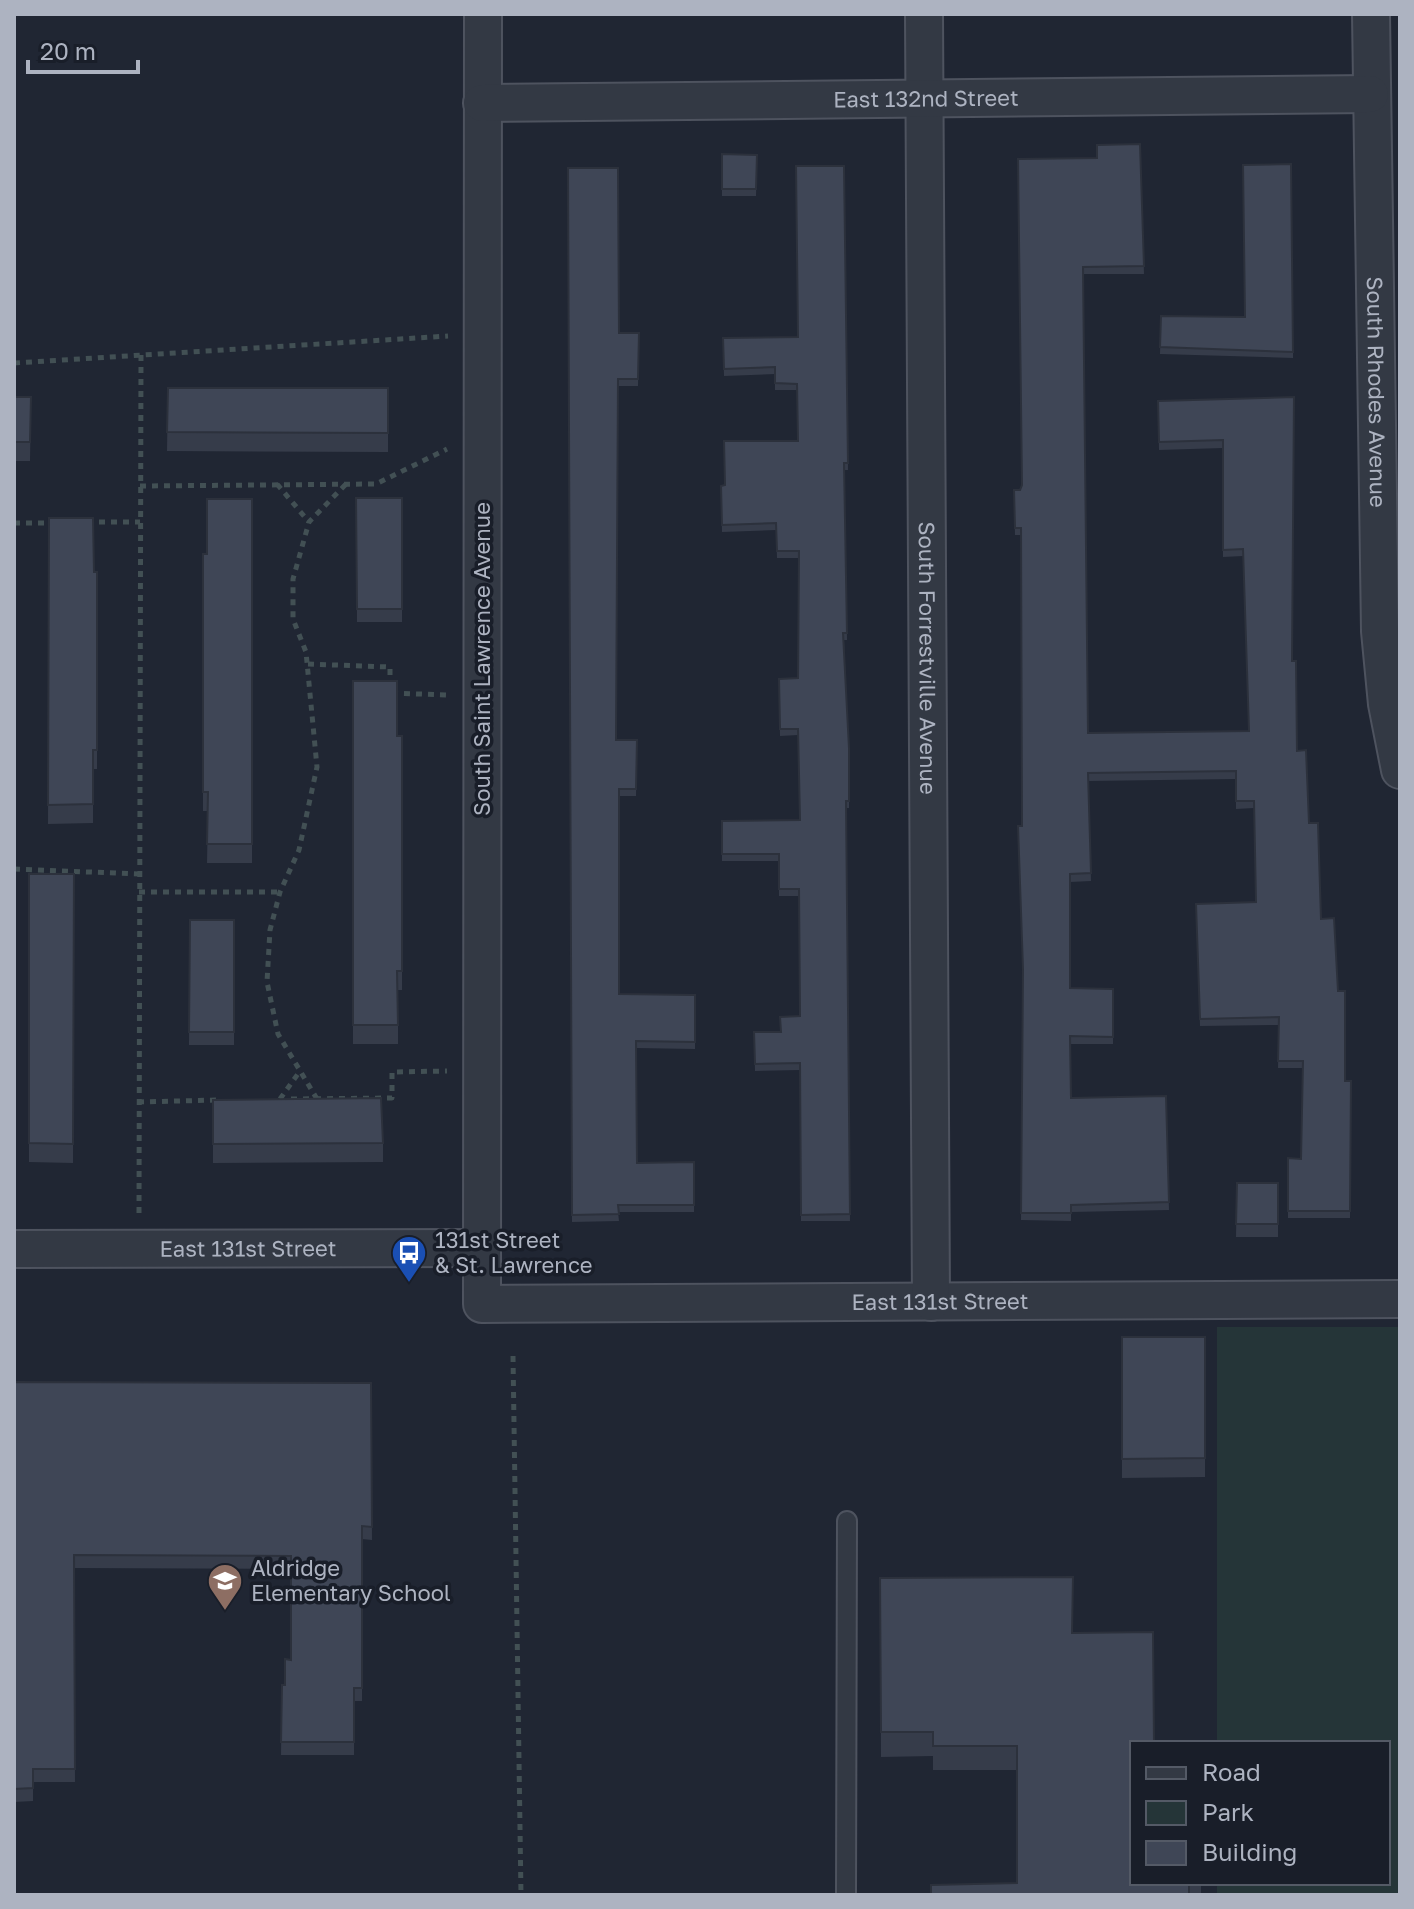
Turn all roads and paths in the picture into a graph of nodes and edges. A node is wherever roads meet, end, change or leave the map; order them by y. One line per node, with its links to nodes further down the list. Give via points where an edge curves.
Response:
1 (483, 14): 6 (street, South Saint Lawrence Avenue)
2 (924, 14): 5 (street, South Forrestville Avenue)
3 (1371, 14): 4 (street, South Rhodes Avenue)
4 (1370, 94): 5 (street, East 132nd Street); 21 (street, South Rhodes Avenue, via 1380,631)
5 (925, 99): 6 (street, East 132nd Street); 37 (street, South Forrestville Avenue)
6 (482, 103): 34 (street, South Saint Lawrence Avenue)
7 (451, 335): 8 (path)
8 (141, 354): 9 (path); 13 (path)
9 (14, 363)
10 (451, 448): 12 (path, via 376,484)
11 (277, 484): 12 (path); 13 (path); 15 (path)
12 (346, 484): 15 (path)
13 (140, 486): 14 (path)
14 (140, 522): 18 (path); 23 (path)
15 (309, 522): 19 (path, via 293,579 293,619)
16 (14, 523): 17 (path)
17 (61, 523)
18 (77, 523)
19 (308, 664): 20 (path, via 390,667 390,693); 25 (path, via 317,767 299,850)
20 (451, 695)
21 (1400, 770)
22 (14, 869): 23 (path)
23 (139, 874): 24 (path)
24 (139, 892): 25 (path); 32 (path)
25 (280, 892): 26 (path, via 270,930 267,982 278,1034)
26 (300, 1071): 28 (path); 29 (path)
27 (453, 1071): 29 (path, via 392,1072 392,1098)
28 (280, 1099): 29 (path); 31 (path)
29 (317, 1099)
30 (232, 1100): 32 (path)
31 (264, 1100)
32 (138, 1102): 33 (path)
33 (139, 1218)
34 (482, 1248): 35 (street, East 131st Street); 38 (street, South Saint Lawrence Avenue)
35 (14, 1249)
36 (1400, 1299): 37 (street, East 131st Street)
37 (931, 1302): 38 (street, East 131st Street)
38 (482, 1304)
39 (513, 1356): 41 (path)
40 (847, 1521): 42 (lane)
41 (521, 1895)
42 (846, 1895)

